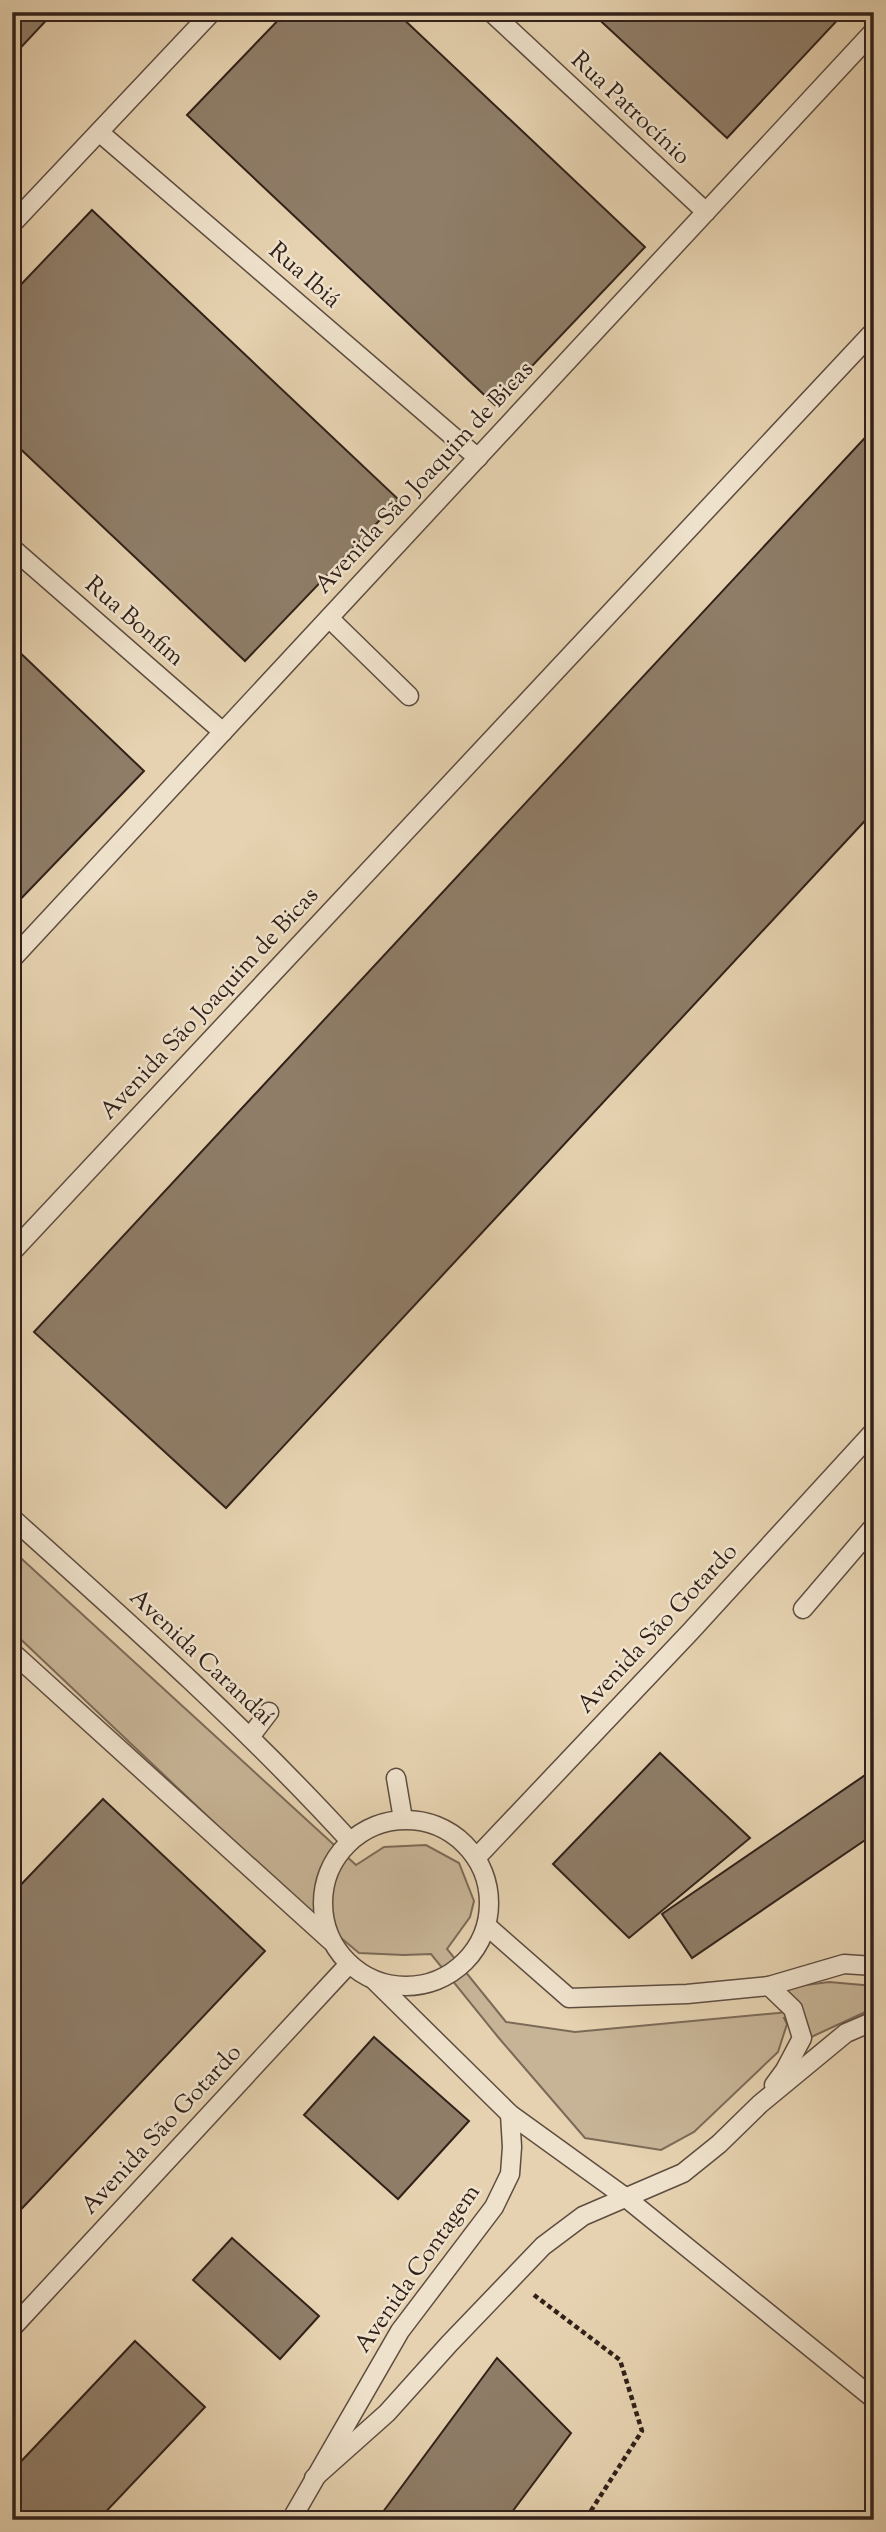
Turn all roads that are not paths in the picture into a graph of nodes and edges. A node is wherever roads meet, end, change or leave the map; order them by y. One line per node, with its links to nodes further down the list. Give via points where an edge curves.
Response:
1 (212, 12): 4 (lane)
2 (491, 12): 5 (lane, Rua Patrocínio)
3 (874, 31): 5 (lane, Avenida São Joaquim de Bicas)
4 (99, 132): 6 (lane); 8 (lane, Rua Ibiá)
5 (706, 212): 8 (lane, Avenida São Joaquim de Bicas)
6 (12, 224)
7 (874, 331): 14 (lane, Avenida São Joaquim de Bicas)
8 (478, 458): 10 (lane, Avenida São Joaquim de Bicas)
9 (12, 548): 12 (lane, Rua Bonfim)
10 (329, 618): 11 (lane); 12 (lane, Avenida São Joaquim de Bicas)
11 (409, 696)
12 (223, 732): 13 (lane, Avenida São Joaquim de Bicas)
13 (12, 959)
14 (12, 1252)
15 (874, 1431): 25 (lane, Avenida São Gotardo)
16 (12, 1517): 21 (lane, Avenida Carandaí)
17 (874, 1526): 18 (lane)
18 (803, 1609)
19 (12, 1652): 27 (lane)
20 (269, 1712): 21 (lane)
21 (250, 1737): 24 (lane, Avenida Carandaí)
22 (396, 1778): 23 (lane)
23 (403, 1819): 24 (lane, via 374,1826); 25 (lane, via 431,1824 457,1836)
24 (350, 1841): 27 (lane, via 332,1863 323,1889 323,1916)
25 (476, 1858): 26 (lane, via 487,1879)
26 (487, 1926): 30 (lane, via 478,1947 444,1978 421,1986 398,1987); 31 (lane, via 569,1998)
27 (331, 1942): 28 (lane)
28 (349, 1964): 30 (lane); 36 (lane, Avenida São Gotardo)
29 (874, 1966): 31 (lane, via 844,1964)
30 (376, 1981): 34 (lane)
31 (769, 1986): 33 (lane, Avenida Contagem, via 793,2009 802,2038)
32 (874, 2021): 33 (lane, Avenida Contagem, via 846,2033)
33 (760, 2104): 35 (lane, Avenida Contagem, via 683,2173)
34 (510, 2114): 35 (lane); 38 (lane, Avenida Contagem, via 510,2174 494,2207 400,2331)
35 (625, 2197): 37 (lane); 38 (lane, Avenida Contagem, via 583,2216 543,2246 387,2413)
36 (12, 2328)
37 (874, 2399)
38 (314, 2478): 39 (lane, Avenida Contagem)
39 (291, 2520)

